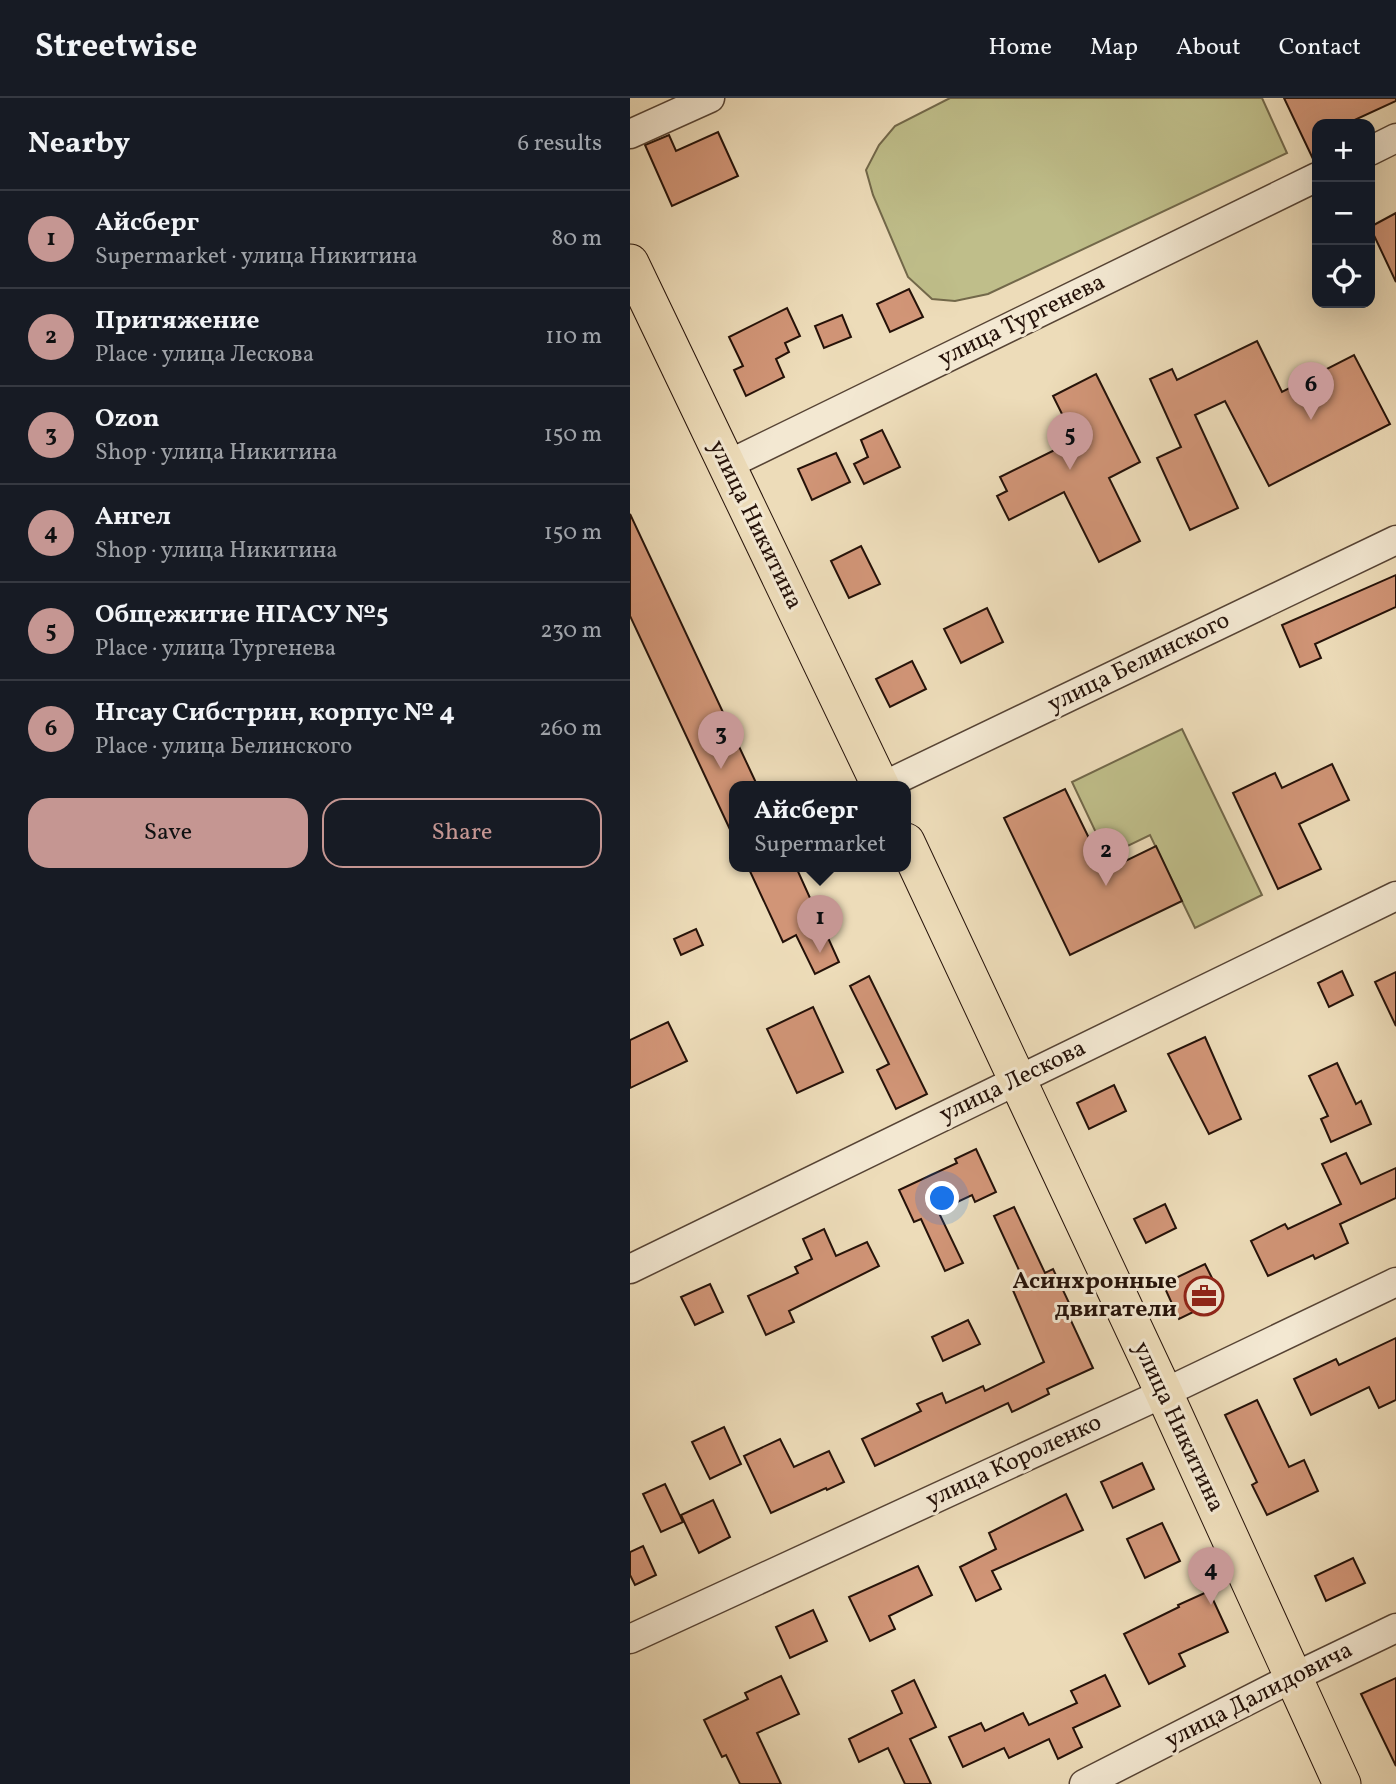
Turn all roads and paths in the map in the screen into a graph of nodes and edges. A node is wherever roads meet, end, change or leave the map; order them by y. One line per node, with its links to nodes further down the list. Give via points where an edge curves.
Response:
1 (710, 98): 2 (street)
2 (630, 134)
3 (1396, 138): 4 (street)
4 (1375, 148)
5 (1312, 179): 7 (street, улица Тургенева)
6 (630, 262): 7 (main road, улица Никитина)
7 (727, 465): 9 (main road, улица Никитина)
8 (1396, 540): 10 (street, улица Белинского)
9 (878, 781)
10 (894, 781)
11 (911, 853): 13 (main road, улица Никитина)
12 (1396, 896): 13 (street, улица Лескова)
13 (1017, 1080): 14 (street, улица Лескова); 16 (main road, улица Никитина)
14 (630, 1269)
15 (1396, 1282): 16 (street, улица Короленко)
16 (1164, 1393): 18 (street, улица Короленко); 19 (main road, улица Никитина)
17 (1396, 1628): 19 (street, улица Далидовича)
18 (630, 1639)
19 (1292, 1678): 20 (street, улица Далидовича); 21 (main road, улица Никитина)
20 (1084, 1784)
21 (1342, 1784)

